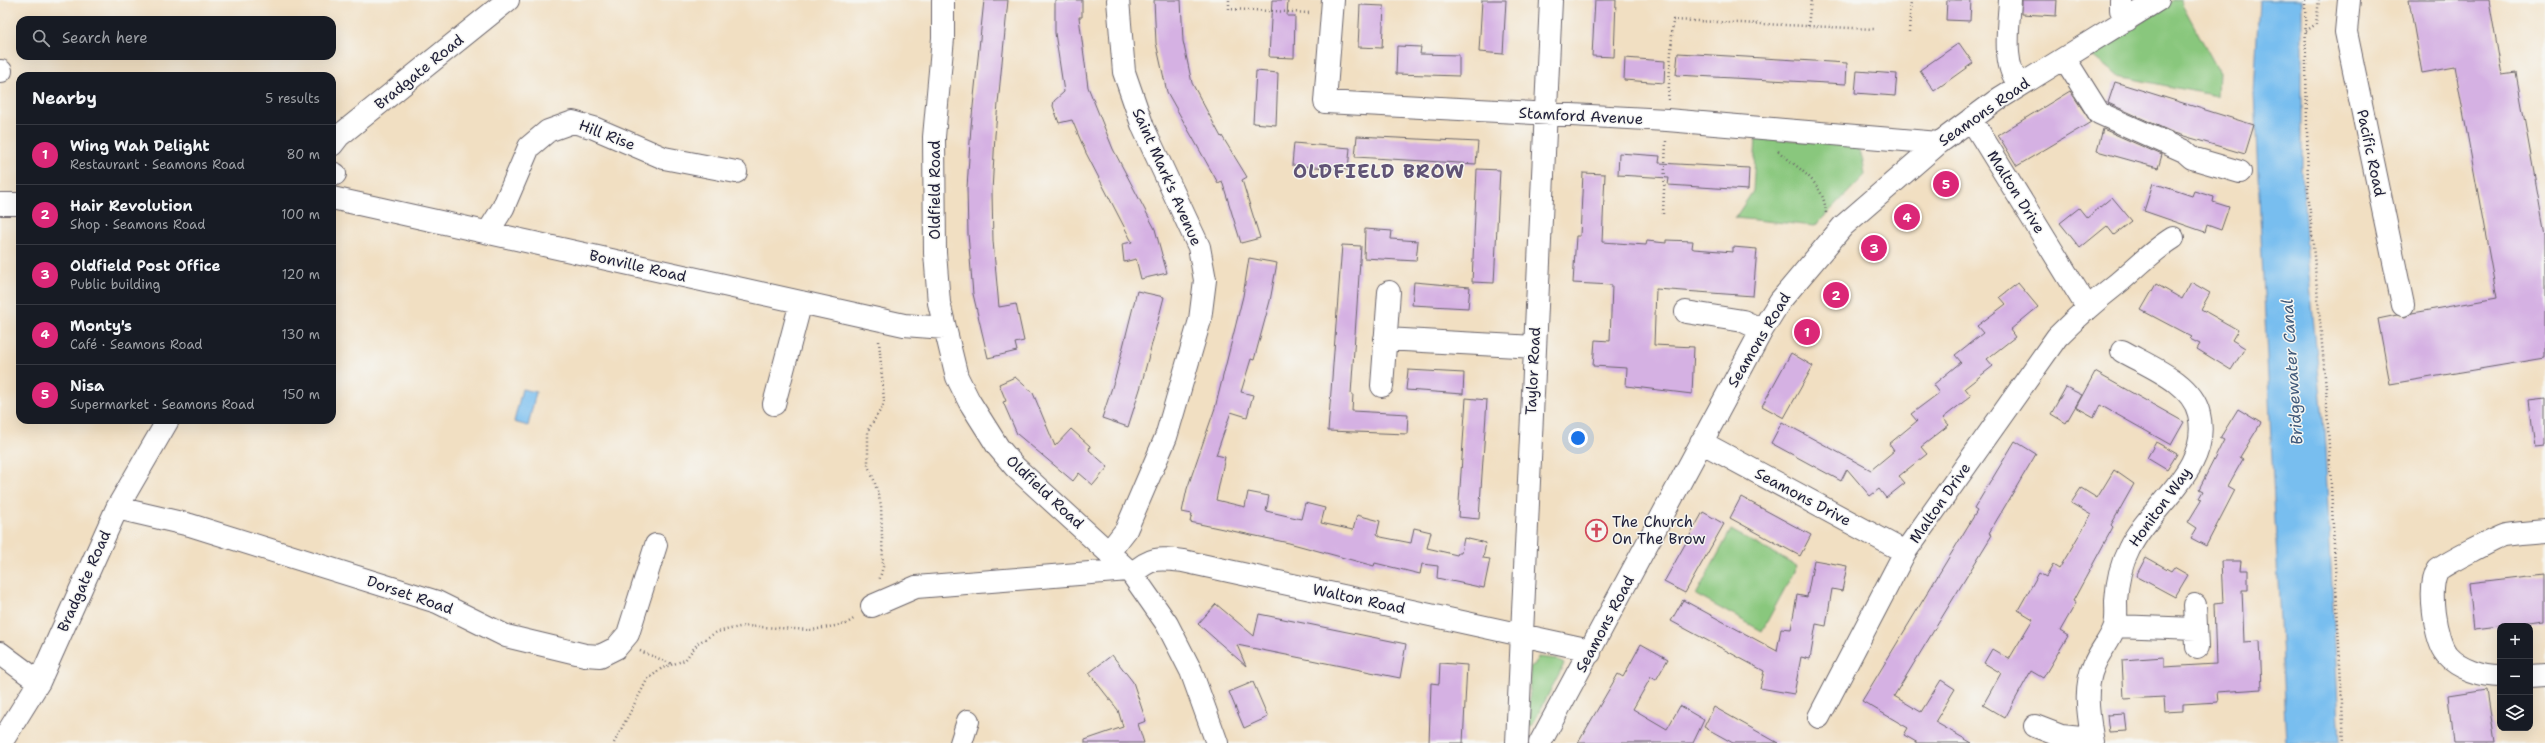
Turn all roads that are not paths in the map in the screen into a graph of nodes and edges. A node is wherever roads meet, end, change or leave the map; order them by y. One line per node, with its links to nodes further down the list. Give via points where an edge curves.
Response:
1 (508, 0): 14 (street, Bradgate Road)
2 (943, 0): 28 (street, Oldfield Road, via 943,38 934,137 935,253 939,303)
3 (1118, 0): 40 (street, Saint Mark's Avenue, via 1124,72 1143,128 1199,247 1205,280 1200,320 1166,437 1126,530)
4 (1551, 0): 12 (street, Taylor Road)
5 (2010, 0): 11 (street, via 2007,51 2010,65)
6 (2158, 0): 9 (street, Seamons Road)
7 (2349, 0): 25 (street, Pacific Road, via 2346,32)
8 (1333, 7): 12 (street, Stamford Avenue, via 1325,102)
9 (2124, 10): 10 (street, Seamons Road)
10 (2064, 59): 11 (street, Seamons Road); 17 (street, via 2099,113 2192,158)
11 (2021, 85): 13 (street, Seamons Road)
12 (1545, 114): 15 (street, Stamford Avenue, via 1667,120); 31 (street, Taylor Road)
13 (1971, 119): 15 (street, Seamons Road); 26 (street, Malton Drive)
14 (336, 140)
15 (1939, 143): 29 (street, Seamons Road, via 1843,226 1780,301)
16 (736, 172): 21 (street, Hill Rise, via 664,158 594,128 573,122 548,131 529,147 504,208)
17 (2240, 172)
18 (336, 199): 21 (street, Bonville Road)
19 (0, 204): 20 (street)
20 (16, 204)
21 (488, 232): 24 (street, Bonville Road)
22 (2173, 238): 26 (street, Malton Drive, via 2152,252)
23 (1389, 292): 30 (street)
24 (801, 302): 28 (street, Bonville Road, via 904,325); 34 (street)
25 (2403, 305)
26 (2087, 307): 41 (street, Malton Drive, via 2057,337)
27 (1686, 312): 29 (street, via 1743,321)
28 (946, 328): 40 (street, Oldfield Road, via 957,377 998,448 1016,468)
29 (1762, 330): 36 (street, Seamons Road)
30 (1385, 339): 31 (street); 33 (street)
31 (1534, 347): 46 (street, Taylor Road)
32 (2122, 351): 45 (street, Honiton Way, via 2180,385 2192,396 2199,414 2201,430 2198,446 2188,470 2129,548 2118,577)
33 (1382, 386)
34 (774, 404)
35 (166, 424): 37 (street, Bradgate Road)
36 (1700, 442): 41 (street, Seamons Drive); 48 (street, Seamons Road)
37 (117, 508): 39 (street, Dorset Road, via 190,525 437,602 506,636 585,655 600,656 616,648 628,634); 52 (street, Bradgate Road)
38 (2545, 531): 50 (street, via 2504,535 2439,569 2433,581 2435,615 2442,645 2448,655 2460,665 2485,676)
39 (656, 545)
40 (1109, 552): 42 (street, Oldfield Road)
41 (1906, 552): 53 (street, Malton Drive)
42 (1130, 572): 44 (street, via 916,587); 46 (street, Walton Road, via 1157,558 1182,561); 59 (street, Oldfield Road, via 1168,624 1188,664)
43 (2195, 605): 45 (street, via 2196,638)
44 (872, 606)
45 (2115, 626): 56 (street, Honiton Way, via 2093,667 2087,691)
46 (1520, 635): 48 (street, Walton Road, via 1581,648); 60 (street, Taylor Road)
47 (0, 653): 52 (street)
48 (1590, 653): 61 (street, Seamons Road)
49 (2545, 675): 51 (street)
50 (2497, 676)
51 (2533, 676)
52 (38, 682): 57 (street, Bradgate Road)
53 (1819, 717)
54 (968, 721): 58 (street)
55 (2035, 726): 56 (street, via 2061,736)
56 (2093, 741)
57 (1, 743)
58 (960, 743)
59 (1216, 743)
60 (1517, 743)
61 (1540, 743)

